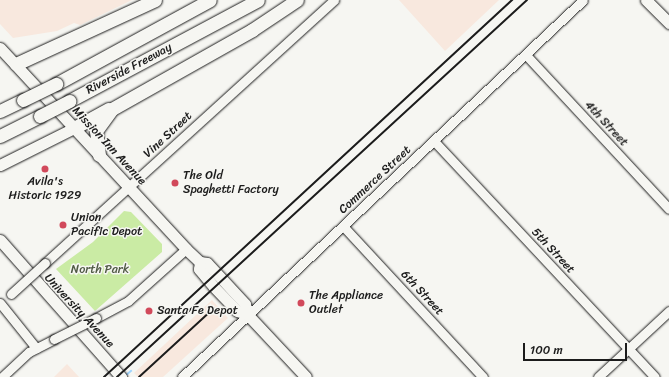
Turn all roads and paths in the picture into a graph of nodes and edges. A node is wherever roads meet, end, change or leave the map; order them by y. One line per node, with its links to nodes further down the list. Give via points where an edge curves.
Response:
1 (155, 0): 11 (highway)
2 (210, 0): 13 (highway, Riverside Freeway, bridge, via 56,84)
3 (258, 0): 15 (highway, Riverside Freeway, bridge)
4 (297, 0): 12 (highway, via 252,30)
5 (334, 0): 19 (street, Vine Street)
6 (584, 0): 10 (street, Commerce Street)
7 (646, 0): 8 (main road)
8 (669, 23)
9 (0, 48): 11 (main road, Mission Inn Avenue)
10 (526, 55): 16 (street, Commerce Street); 20 (street, 4th Street)
11 (16, 64): 14 (main road, Mission Inn Avenue)
12 (112, 109): 14 (highway); 17 (highway, via 96,131)
13 (0, 111)
14 (74, 128): 17 (main road, Mission Inn Avenue); 18 (main road)
15 (0, 136)
16 (434, 141): 21 (street, Commerce Street); 30 (street, 5th Street)
17 (99, 155): 19 (main road, Mission Inn Avenue)
18 (0, 165)
19 (130, 188): 23 (main road, Mission Inn Avenue); 26 (street, Vine Street, bridge)
20 (669, 209)
21 (342, 226): 28 (street, Commerce Street); 35 (street, 6th Street)
22 (0, 240): 25 (main road, University Avenue)
23 (186, 249): 28 (main road, Mission Inn Avenue, via 200,262 207,263 245,304); 29 (street, bridge, via 128,301)
24 (0, 252): 25 (main road, University Avenue)
25 (17, 264): 32 (main road, University Avenue)
26 (0, 303): 29 (street)
27 (669, 312): 30 (street)
28 (247, 314): 33 (street, Commerce Street); 34 (main road, Mission Inn Avenue)
29 (36, 348): 31 (street)
30 (628, 349): 36 (street); 37 (street, 5th Street)
31 (2, 377)
32 (121, 377)
33 (182, 377)
34 (306, 377)
35 (483, 377)
36 (598, 377)
37 (655, 377)

